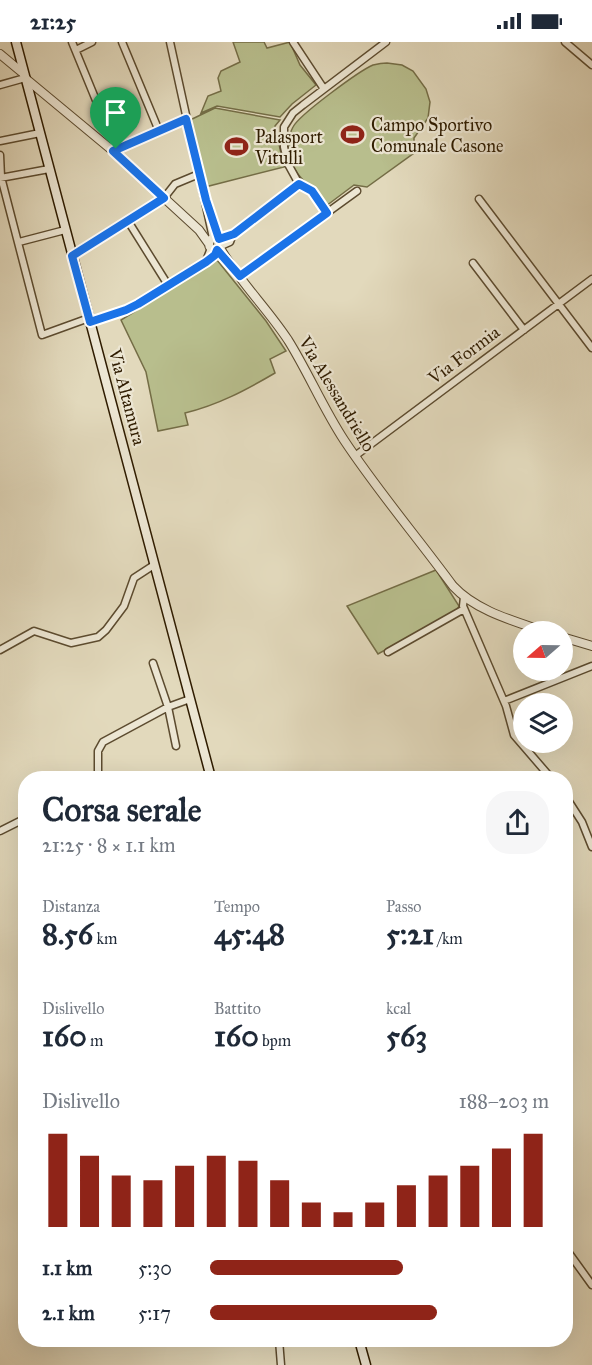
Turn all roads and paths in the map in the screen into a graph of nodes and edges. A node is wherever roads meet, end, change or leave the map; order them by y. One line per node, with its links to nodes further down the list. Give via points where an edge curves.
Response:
1 (16, 42): 12 (main road, Via Altamura)
2 (72, 42): 9 (street)
3 (92, 42): 9 (street)
4 (122, 42): 16 (street)
5 (170, 42): 15 (street)
6 (293, 42): 14 (street)
7 (386, 42): 14 (street)
8 (565, 42): 11 (street)
9 (76, 50): 19 (street)
10 (0, 54): 12 (street, Via Alessandriello)
11 (592, 65)
12 (24, 76): 13 (street); 17 (main road, Via Altamura); 19 (street, Via Alessandriello)
13 (0, 85)
14 (324, 89): 24 (street, via 293,113 284,127 286,157)
15 (186, 119): 16 (street); 22 (street)
16 (159, 131): 19 (street)
17 (40, 133): 18 (street); 21 (main road, Via Altamura)
18 (0, 141)
19 (115, 150): 26 (street, Via Alessandriello)
20 (0, 155): 23 (street)
21 (49, 169): 23 (street); 30 (main road, Via Altamura)
22 (199, 174): 26 (street, via 176,184); 32 (street)
23 (1, 178): 31 (street)
24 (299, 184): 28 (street, via 312,191); 32 (street)
25 (357, 191): 28 (street)
26 (164, 198): 29 (street); 32 (street, Via Alessandriello)
27 (479, 199): 38 (street)
28 (327, 213): 35 (street)
29 (128, 221): 33 (street); 37 (street)
30 (65, 230): 31 (street); 33 (main road, Via Altamura)
31 (19, 242): 39 (street, via 42,334)
32 (216, 245): 35 (street, Via Alessandriello, via 222,258); 37 (street, via 206,262)
33 (72, 256): 39 (main road, Via Altamura)
34 (473, 263): 40 (street)
35 (240, 276): 42 (street, Via Alessandriello, via 289,342)
36 (592, 279): 38 (street, Via Formia)
37 (168, 285): 39 (street, via 126,310)
38 (559, 303): 40 (street, Via Formia); 41 (street)
39 (90, 320): 43 (main road, Via Altamura)
40 (524, 330): 42 (street, Via Formia)
41 (592, 348)
42 (355, 456): 44 (street, Via Alessandriello)
43 (154, 565): 49 (street, via 134,578 124,606 98,637 71,643 34,631); 53 (main road, Via Altamura)
44 (464, 597): 45 (street); 46 (street)
45 (464, 609): 50 (street); 54 (street)
46 (514, 621)
47 (573, 640): 48 (street)
48 (592, 646)
49 (0, 650)
50 (388, 652)
51 (153, 663): 55 (street)
52 (592, 666): 54 (street)
53 (190, 699): 55 (street); 58 (main road, Via Altamura)
54 (504, 701): 59 (street, via 517,740)
55 (168, 707): 56 (street); 57 (street, via 104,742 98,751)
56 (176, 746)
57 (98, 771)
58 (209, 771)
59 (545, 771)
60 (573, 808): 63 (street)
61 (18, 822): 62 (street)
62 (0, 831)
63 (592, 847)
64 (573, 1259): 65 (street)
65 (592, 1285)
66 (280, 1347): 68 (street)
67 (361, 1347): 69 (main road)
68 (281, 1365)
69 (366, 1365)

